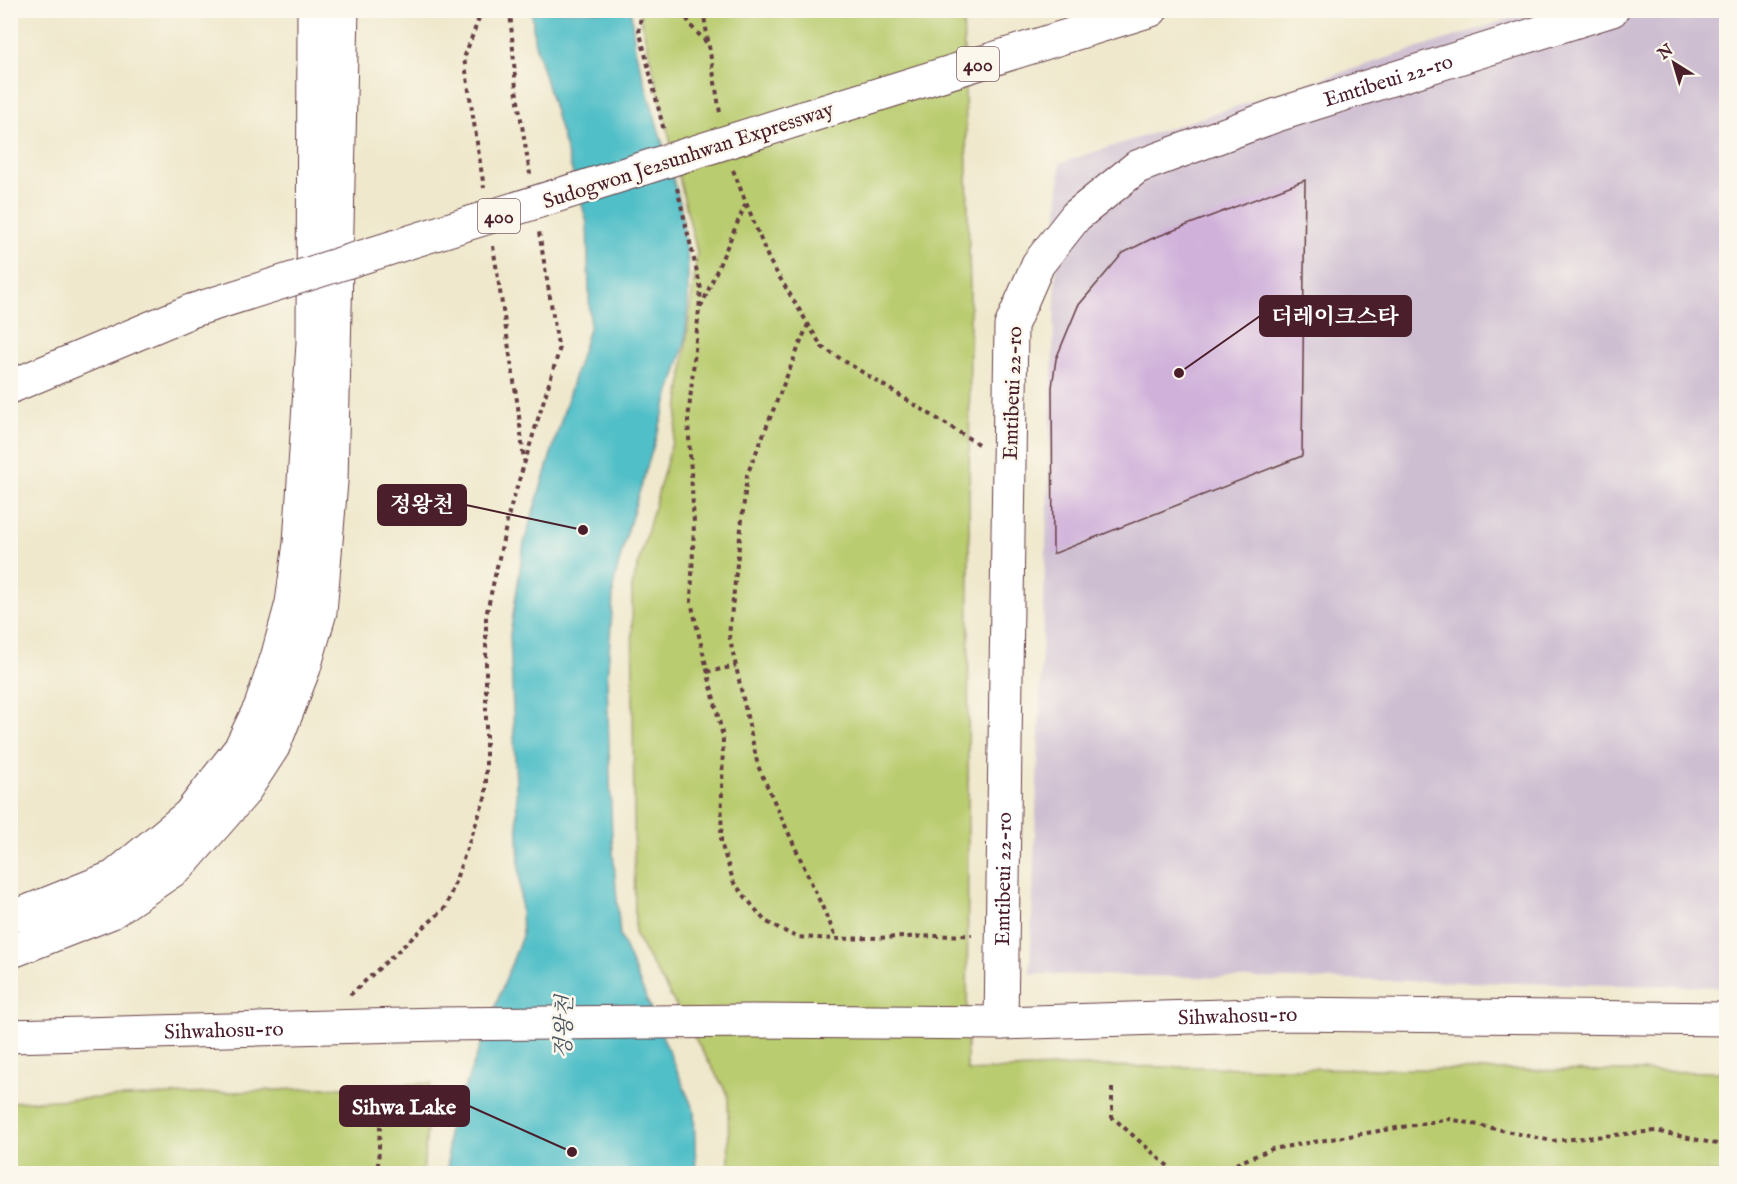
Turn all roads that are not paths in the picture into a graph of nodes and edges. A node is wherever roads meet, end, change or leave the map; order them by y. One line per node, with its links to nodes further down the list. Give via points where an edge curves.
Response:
1 (314, 10): 6 (main road, via 313,343 300,543 292,603 261,706 240,749 189,815 114,877)
2 (342, 10): 7 (main road, via 331,482 320,612 304,668 273,747 243,793 179,866 110,913)
3 (1151, 10): 5 (main road, Sudogwon Je2sunhwan Expressway / 400, bridge, via 190,311)
4 (1612, 10): 9 (main road, Emtibeui 22-ro, via 1277,115 1137,167 1076,216 1038,264 1011,326)
5 (10, 387)
6 (10, 916)
7 (10, 952)
8 (1726, 1018): 9 (main road, Sihwahosu-ro, via 1287,1014)
9 (1001, 1023): 10 (main road, Sihwahosu-ro, via 438,1024)
10 (10, 1036)

